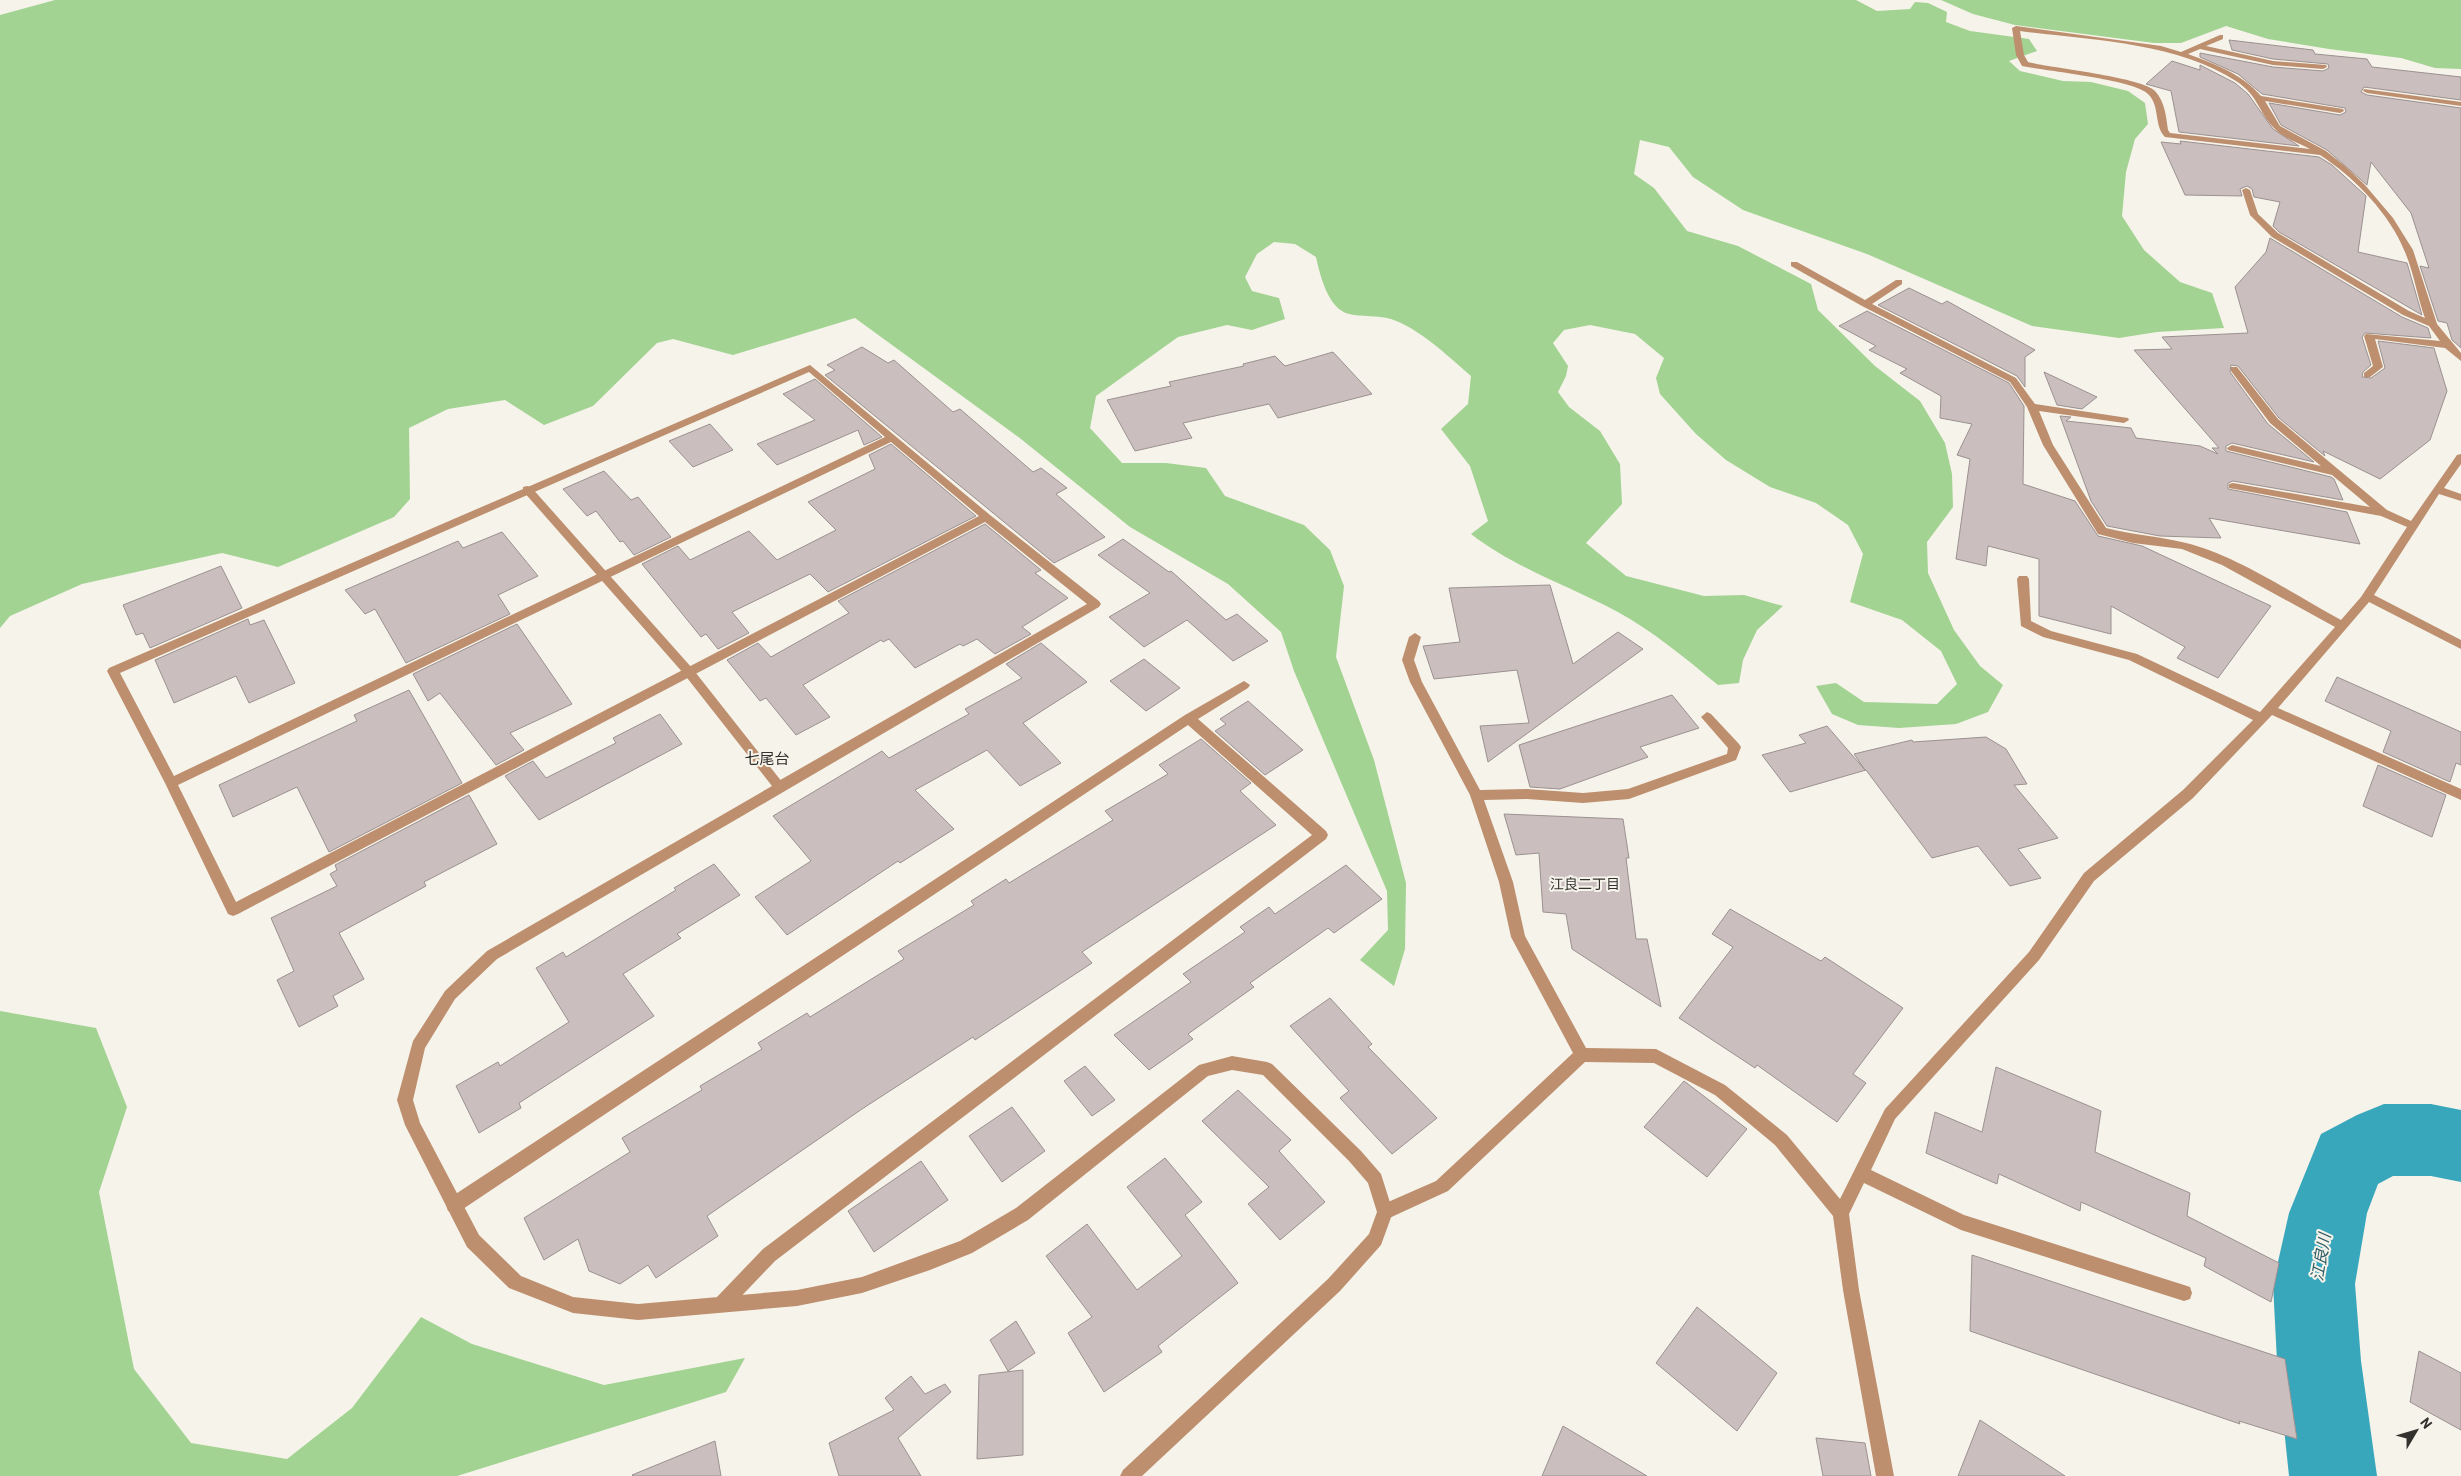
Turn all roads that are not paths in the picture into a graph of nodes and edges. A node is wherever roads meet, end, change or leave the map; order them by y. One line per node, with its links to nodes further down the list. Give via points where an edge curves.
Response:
1 (2220, 37): 2 (street)
2 (2199, 47): 3 (street); 4 (street, via 2273,63)
3 (2181, 54): 7 (street, via 2244,82); 11 (street, via 2129,42 2016,28 2020,55 2026,64 2044,70 2100,77 2151,91 2160,104 2164,131 2168,135)
4 (2323, 67)
5 (2367, 91): 8 (street)
6 (2420, 93): 8 (street)
7 (2259, 98): 10 (street); 11 (street, via 2266,114 2281,130)
8 (2425, 100): 9 (street)
9 (2461, 104)
10 (2340, 111)
11 (2322, 153): 16 (street, via 2335,161 2384,211 2405,241)
12 (2246, 190): 16 (street, via 2254,215 2275,235 2406,313)
13 (1794, 264): 15 (street)
14 (1900, 282): 15 (street)
15 (1865, 304): 21 (street, via 2013,380)
16 (2433, 324): 17 (street)
17 (2448, 345): 18 (street); 20 (street, via 2369,336 2378,367)
18 (2461, 358)
19 (2234, 369): 26 (street, via 2274,421)
20 (2367, 375)
21 (2032, 407): 22 (street); 37 (street, via 2048,444 2102,530 2133,539 2184,546 2226,562)
22 (2124, 420)
23 (892, 437): 28 (street, via 810,368); 32 (street); 34 (street)
24 (2232, 448): 26 (street)
25 (2461, 457): 29 (street)
26 (2336, 473): 31 (street)
27 (2234, 486): 31 (street)
28 (528, 489): 34 (street); 45 (street, via 113,671)
29 (2437, 490): 30 (street); 33 (street)
30 (2461, 498)
31 (2384, 513): 33 (street)
32 (986, 517): 40 (street); 46 (street, via 1095,604)
33 (2413, 526): 36 (street)
34 (603, 575): 40 (street); 45 (street)
35 (2023, 579): 42 (street, via 2025,623 2047,634 2133,657)
36 (2367, 596): 37 (street); 39 (street)
37 (2342, 626): 42 (street)
38 (1416, 636): 47 (street, via 1408,660 1416,682)
39 (2461, 645)
40 (688, 671): 45 (street, via 233,910); 46 (street)
41 (1244, 685): 44 (street)
42 (2265, 714): 48 (street); 50 (street, via 2188,794 2089,877 2034,956 1890,1114)
43 (1706, 717): 47 (street, via 1735,747 1732,757 1629,794 1583,798)
44 (1189, 718): 51 (street); 55 (street, via 1321,835 769,1255)
45 (172, 783)
46 (780, 787): 51 (street, via 492,955 450,995 418,1046 405,1100 413,1125)
47 (1476, 795): 49 (street, via 1506,882 1518,937)
48 (2461, 795)
49 (1582, 1056): 52 (street, via 1442,1186); 53 (street, via 1656,1056 1720,1090 1781,1140)
50 (1861, 1173): 53 (street); 54 (street, via 1961,1222)
51 (454, 1205): 55 (street, via 473,1241 516,1282 573,1305 638,1312)
52 (1385, 1212): 55 (street, via 1375,1179 1267,1069 1232,1063 1204,1070 1022,1214 966,1247 862,1285 796,1298); 56 (street, via 1375,1239 1334,1285)
53 (1841, 1213): 57 (street, via 1851,1290)
54 (2184, 1293)
55 (723, 1302)
56 (1129, 1476)
57 (1885, 1476)

